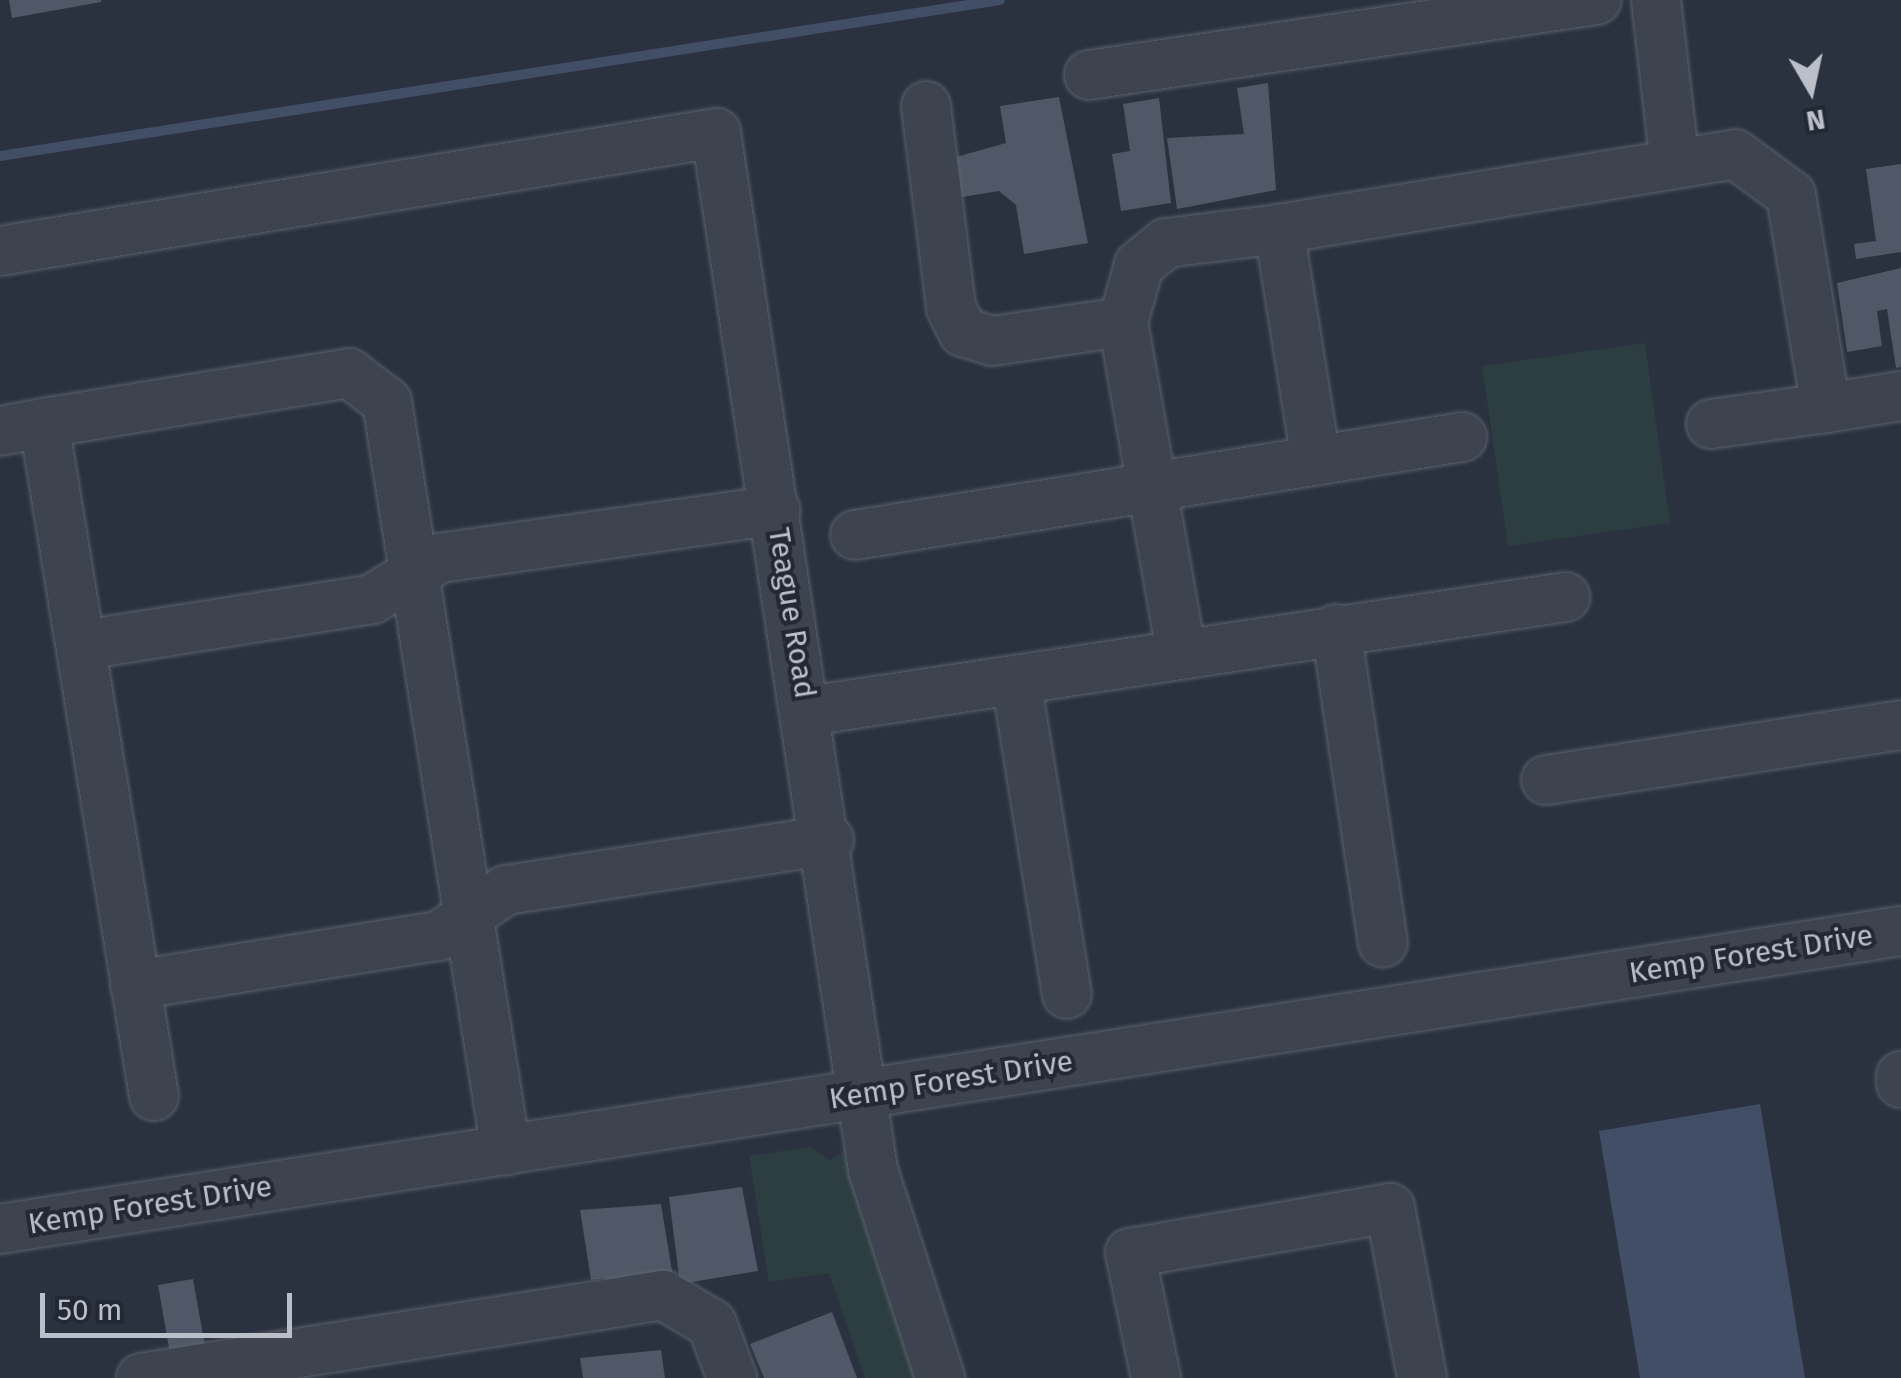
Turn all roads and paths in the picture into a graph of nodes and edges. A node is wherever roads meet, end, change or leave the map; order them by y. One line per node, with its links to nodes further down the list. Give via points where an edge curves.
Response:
1 (1596, 0): 3 (street)
2 (1656, 0): 5 (street)
3 (1089, 75)
4 (926, 106): 8 (street, via 951,308 963,332 992,341)
5 (1675, 164): 6 (street); 10 (street, via 1735,154 1790,195)
6 (1279, 230): 8 (street, via 1166,243 1139,265); 14 (street)
7 (0, 251): 16 (street, Teague Road, via 716,132)
8 (1122, 322): 15 (street)
9 (1901, 396): 10 (street)
10 (1826, 408): 11 (street)
11 (1711, 424)
12 (22, 427): 18 (street, via 349,373 387,402); 21 (street)
13 (1462, 438): 14 (street)
14 (1316, 460): 15 (street)
15 (1152, 486): 17 (street); 22 (street)
16 (776, 510): 18 (street, via 440,558); 24 (street, Teague Road)
17 (855, 535)
18 (414, 579): 21 (street, via 372,599); 28 (street)
19 (1565, 597): 20 (street)
20 (1336, 628): 22 (street); 30 (street)
21 (83, 645): 31 (street)
22 (1181, 652): 23 (street)
23 (1016, 680): 24 (street); 32 (street)
24 (808, 711): 27 (street, Teague Road)
25 (1901, 725): 26 (street)
26 (1546, 780)
27 (829, 840): 28 (street, via 506,890); 33 (street, Teague Road)
28 (471, 915): 31 (street, via 439,936); 35 (street)
29 (1901, 931): 33 (street, Kemp Forest Drive)
30 (1384, 942)
31 (135, 986): 34 (street)
32 (1067, 994)
33 (868, 1093): 35 (street, Kemp Forest Drive); 39 (street, Teague Road, via 873,1170)
34 (154, 1096)
35 (506, 1151): 36 (street, Kemp Forest Drive)
36 (0, 1229)
37 (141, 1378): 38 (street, via 663,1295 712,1324)
38 (732, 1378)
39 (940, 1378)
40 (1156, 1378): 41 (street, via 1130,1253 1390,1208)
41 (1422, 1378)

